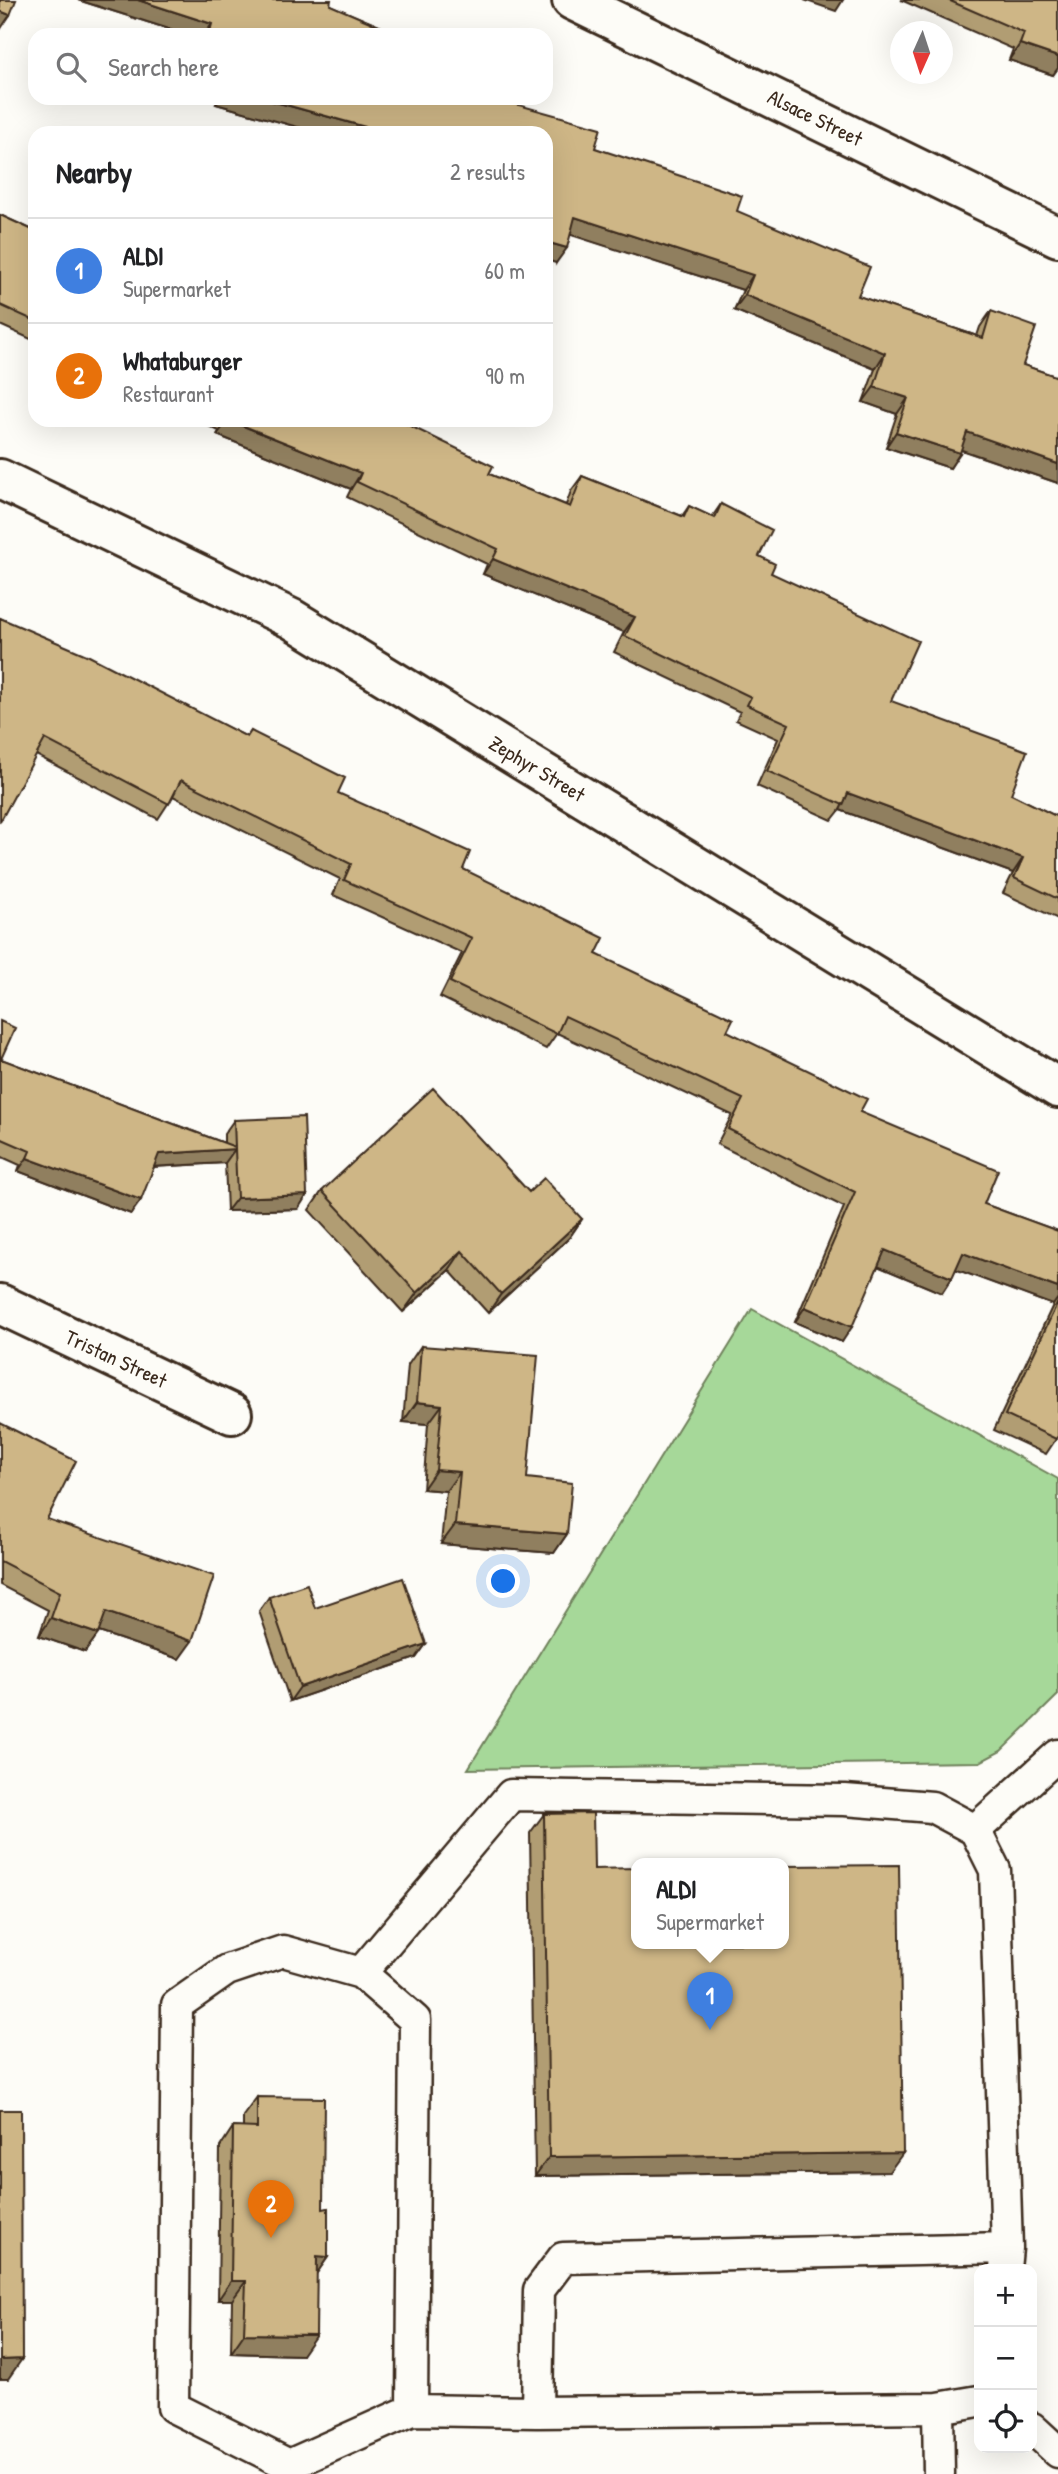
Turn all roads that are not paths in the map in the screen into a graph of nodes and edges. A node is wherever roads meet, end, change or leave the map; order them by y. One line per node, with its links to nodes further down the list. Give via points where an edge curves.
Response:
1 (572, 0): 2 (street, Alsace Street)
2 (1058, 237)
3 (0, 479): 4 (street, Zephyr Street, via 292,619)
4 (1058, 1088)
5 (0, 1304): 6 (street, Tristan Street)
6 (232, 1414)
7 (1058, 1755): 8 (lane)
8 (975, 1830): 9 (lane, via 932,1807 845,1800 511,1795); 10 (lane, via 995,1870)
9 (361, 1973): 13 (lane, via 415,2020); 17 (lane, via 284,1951 227,1970 177,2005 173,2407)
10 (1006, 2258): 14 (lane, via 563,2258 539,2290)
11 (974, 2402): 12 (lane)
12 (938, 2408): 14 (lane); 18 (lane)
13 (412, 2410): 14 (lane); 17 (lane)
14 (537, 2412)
15 (1037, 2433): 16 (lane)
16 (1058, 2452)
17 (289, 2470)
18 (939, 2474)

